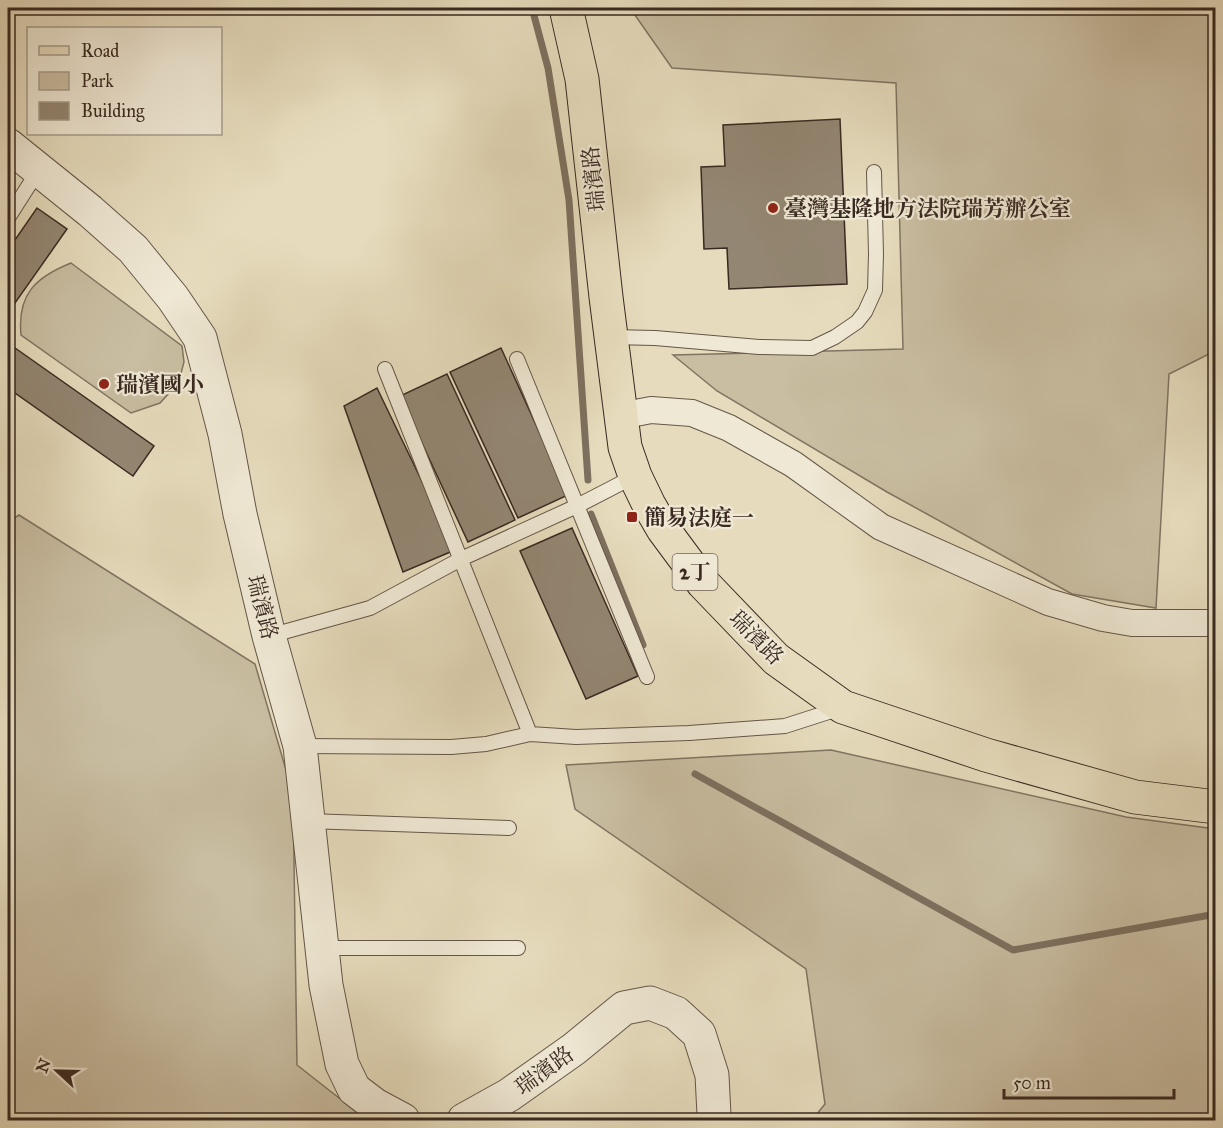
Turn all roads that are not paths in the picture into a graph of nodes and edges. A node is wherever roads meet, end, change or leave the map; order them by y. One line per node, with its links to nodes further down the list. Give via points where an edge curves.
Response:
1 (566, 8): 6 (main road, 瑞濱路 / 2丁, via 582,79)
2 (8, 146): 3 (street, 瑞濱路)
3 (38, 171): 5 (lane); 14 (street, 瑞濱路, via 133,249 200,338)
4 (873, 172): 6 (lane, via 875,290 857,322 835,337 812,348)
5 (8, 218)
6 (610, 337): 9 (main road, 瑞濱路 / 2丁)
7 (517, 359): 11 (lane)
8 (385, 369): 12 (lane)
9 (620, 416): 10 (main road, 瑞濱路 / 2丁); 13 (street, via 651,410 692,413 729,428 793,464 881,526 1048,602 1132,623)
10 (635, 476): 11 (lane); 16 (main road, 瑞濱路 / 2丁, via 663,528 703,583 776,659)
11 (577, 506): 12 (lane); 15 (lane)
12 (461, 559): 14 (lane, via 370,608); 17 (lane)
13 (1215, 623)
14 (269, 636): 18 (street, 瑞濱路)
15 (647, 677)
16 (843, 707): 17 (lane, via 785,726 576,737); 19 (main road, 瑞濱路 / 2丁, via 986,755 1135,797)
17 (530, 734): 18 (lane, via 451,747)
18 (300, 746): 20 (street, 瑞濱路)
19 (1215, 807)
20 (308, 821): 21 (lane); 22 (street, 瑞濱路)
21 (509, 828)
22 (322, 948): 23 (lane); 24 (street, 瑞濱路, via 342,1065 354,1089)
23 (518, 948)
24 (403, 1120)
25 (464, 1120): 26 (street, 瑞濱路, via 509,1095 624,1008 650,1003 676,1013 699,1034 712,1075)
26 (713, 1120)

